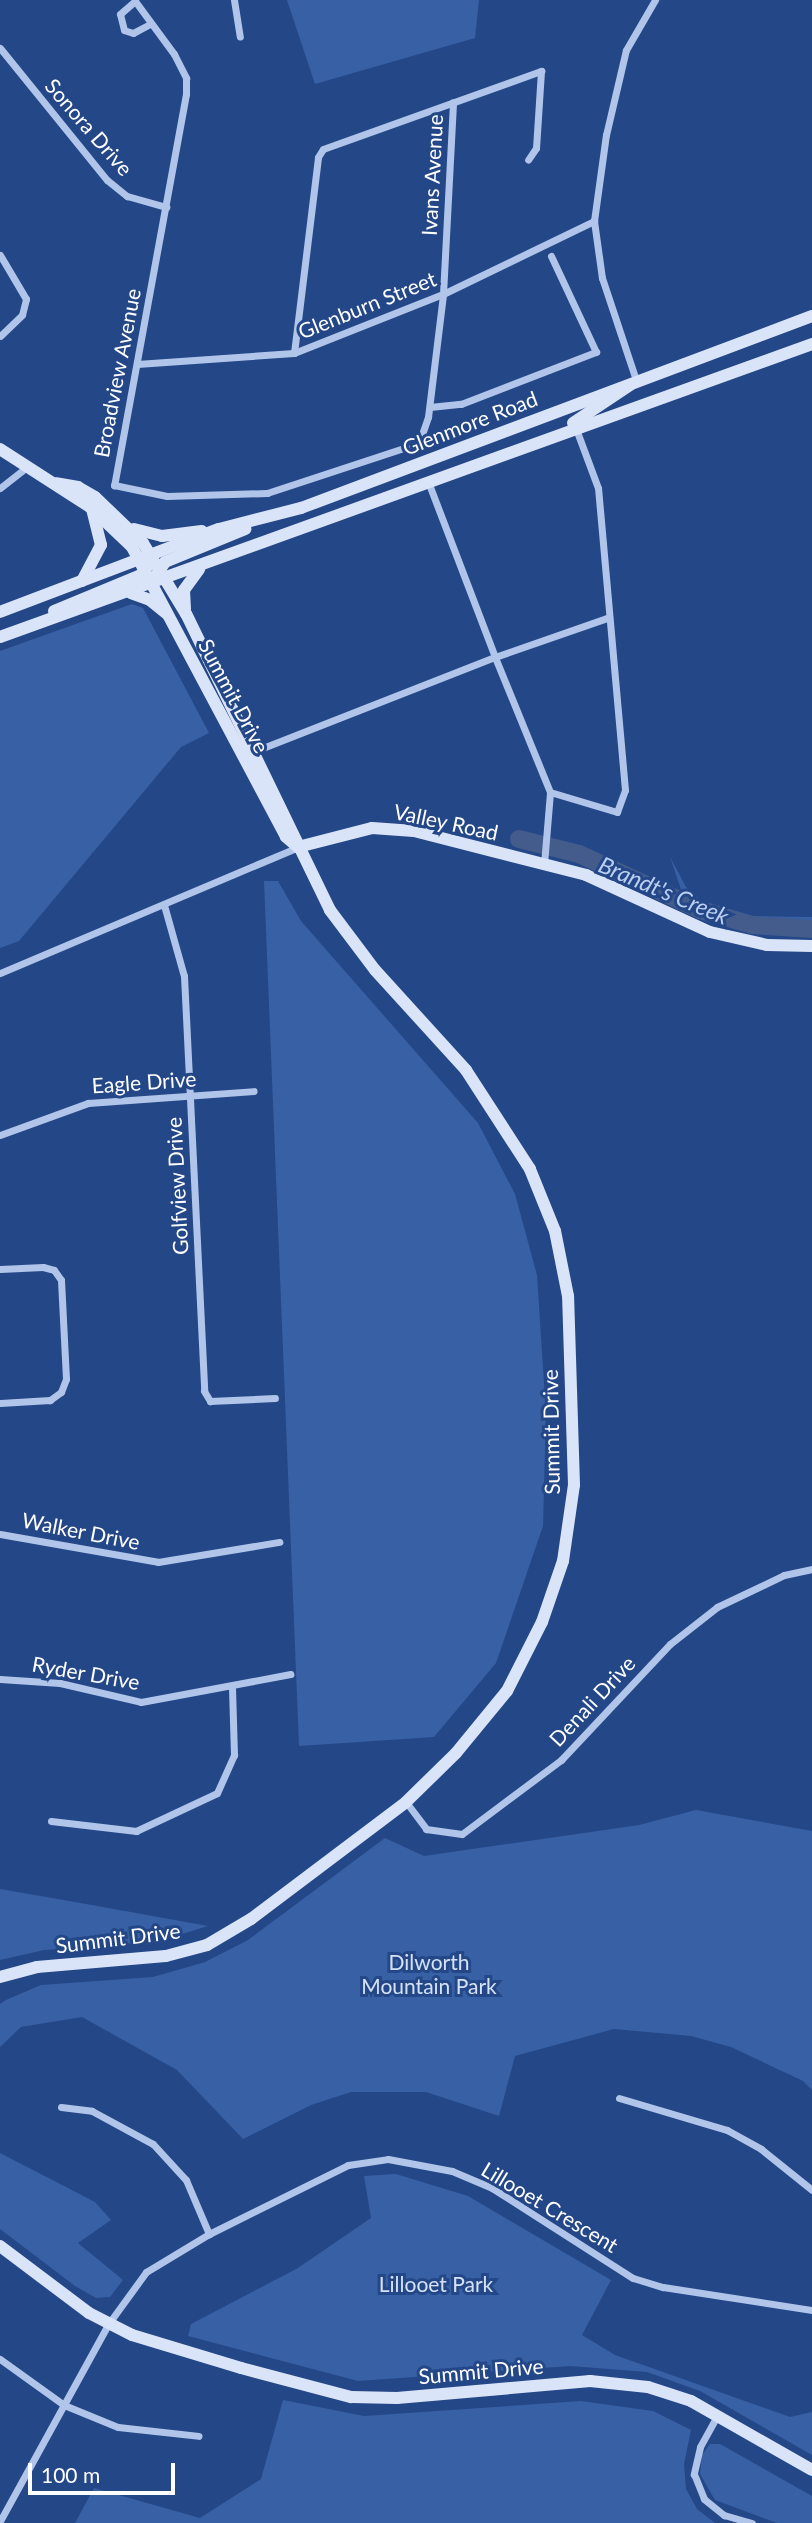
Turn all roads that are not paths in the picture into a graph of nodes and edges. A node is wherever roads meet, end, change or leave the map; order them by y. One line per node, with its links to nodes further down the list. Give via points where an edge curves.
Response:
1 (234, 0): 5 (street)
2 (655, 0): 10 (street, via 626,50 606,135)
3 (134, 1): 4 (street, Broadview Avenue); 4 (street, Broadview Avenue, via 118,21 133,33)
4 (150, 24): 9 (street, Broadview Avenue, via 186,78)
5 (240, 37)
6 (0, 48): 9 (street, Sonora Drive, via 107,180 127,195)
7 (453, 102): 8 (street, via 541,71 536,148); 13 (street, Ivans Avenue); 17 (street, via 323,149 318,157)
8 (528, 160)
9 (166, 207): 18 (street, Broadview Avenue)
10 (594, 221): 13 (street, Glenburn Street); 19 (street, via 602,278)
11 (0, 255): 15 (street, via 26,299 22,315)
12 (551, 256): 20 (street, via 596,352 461,404)
13 (443, 294): 17 (street, Glenburn Street); 20 (street, Ivans Avenue)
14 (812, 316): 19 (main road, Glenmore Road)
15 (0, 336)
16 (812, 344): 22 (main road, Glenmore Road)
17 (294, 352): 18 (street, Glenburn Street)
18 (137, 364): 21 (street, Broadview Avenue, via 114,485 167,496 267,493 298,486 419,443)
19 (636, 380): 23 (main road, via 618,397); 30 (main road, Glenmore Road)
20 (430, 407): 21 (street, Ivans Avenue)
21 (428, 417)
22 (576, 429): 23 (main road, Glenmore Road); 40 (street, via 598,488)
23 (542, 440): 26 (main road, Glenmore Road)
24 (0, 449): 25 (main road)
25 (27, 467): 27 (main road); 28 (street)
26 (428, 482): 34 (main road, Glenmore Road); 43 (street)
27 (56, 483): 29 (main road); 31 (main road, via 78,487)
28 (0, 488)
29 (90, 507): 33 (main road); 36 (main road, via 101,545)
30 (301, 508): 32 (main road, Glenmore Road); 35 (main road, via 165,562)
31 (132, 529): 32 (main road, via 162,536); 33 (main road)
32 (219, 529): 33 (main road, Glenmore Road)
33 (146, 562): 35 (main road, Summit Drive); 36 (main road); 42 (main road)
34 (204, 564): 35 (main road, Glenmore Road); 39 (main road, via 184,590)
35 (160, 577): 37 (main road); 39 (main road, Summit Drive); 41 (main road, Summit Drive)
36 (82, 581): 38 (main road)
37 (131, 593): 41 (main road, via 150,600); 42 (main road)
38 (0, 612)
39 (186, 614): 44 (main road, Summit Drive)
40 (607, 618): 43 (street); 45 (street, via 625,790 617,812)
41 (173, 620): 46 (main road, Summit Drive, via 286,836)
42 (0, 636)
43 (495, 657): 44 (street); 45 (street)
44 (254, 751): 46 (main road, Summit Drive, via 295,831)
45 (550, 792): 47 (street)
46 (298, 847): 47 (main road, Valley Road, via 372,828 400,830); 48 (street, Valley Road); 63 (main road, Summit Drive, via 330,910 501,1118 530,1169 555,1231 568,1296 574,1485 563,1561 542,1622 507,1691 456,1753)
47 (544, 864): 49 (main road, Valley Road, via 623,890 710,932 767,945)
48 (164, 905): 50 (street, Valley Road); 52 (street, Golfview Drive, via 184,976)
49 (812, 946)
50 (0, 973)
51 (254, 1091): 52 (street, Eagle Drive)
52 (190, 1097): 53 (street, Eagle Drive, via 88,1103); 55 (street, Golfview Drive, via 204,1391 210,1401)
53 (0, 1135)
54 (0, 1269): 56 (street, via 43,1267 54,1270 61,1280 66,1379 61,1392 50,1400)
55 (275, 1398)
56 (0, 1403)
57 (0, 1534): 58 (street, Walker Drive, via 158,1562)
58 (279, 1542)
59 (812, 1569): 63 (street, Denali Drive, via 784,1575 717,1607 670,1644 561,1760 462,1834 426,1829)
60 (290, 1674): 62 (street, Ryder Drive)
61 (0, 1679): 62 (street, Ryder Drive, via 60,1683 141,1702)
62 (232, 1688): 64 (street, via 234,1755 217,1793 136,1831)
63 (406, 1802): 65 (main road, Summit Drive, via 251,1919 207,1945 166,1956 37,1967)
64 (51, 1821)
65 (0, 1977)
66 (619, 2098): 68 (street, via 727,2130 761,2149)
67 (61, 2107): 69 (street, via 92,2111 153,2144 186,2180)
68 (812, 2190)
69 (209, 2234): 71 (street, Lillooet Crescent, via 348,2165 388,2159 421,2163 492,2189 633,2278 663,2287); 72 (street, Lillooet Crescent, via 146,2272)
70 (0, 2246): 72 (main road, Summit Drive)
71 (812, 2310)
72 (108, 2323): 74 (street, Lillooet Crescent); 75 (main road, Summit Drive, via 144,2339 351,2397 397,2398 590,2381 648,2387 691,2401)
73 (0, 2359): 74 (street)
74 (64, 2405): 76 (street, via 118,2427); 78 (street, Lillooet Crescent)
75 (717, 2416): 77 (main road, Summit Drive); 79 (street, via 700,2447 694,2474 704,2499 724,2515)
76 (200, 2436)
77 (812, 2470)
78 (0, 2519)
79 (752, 2523)

